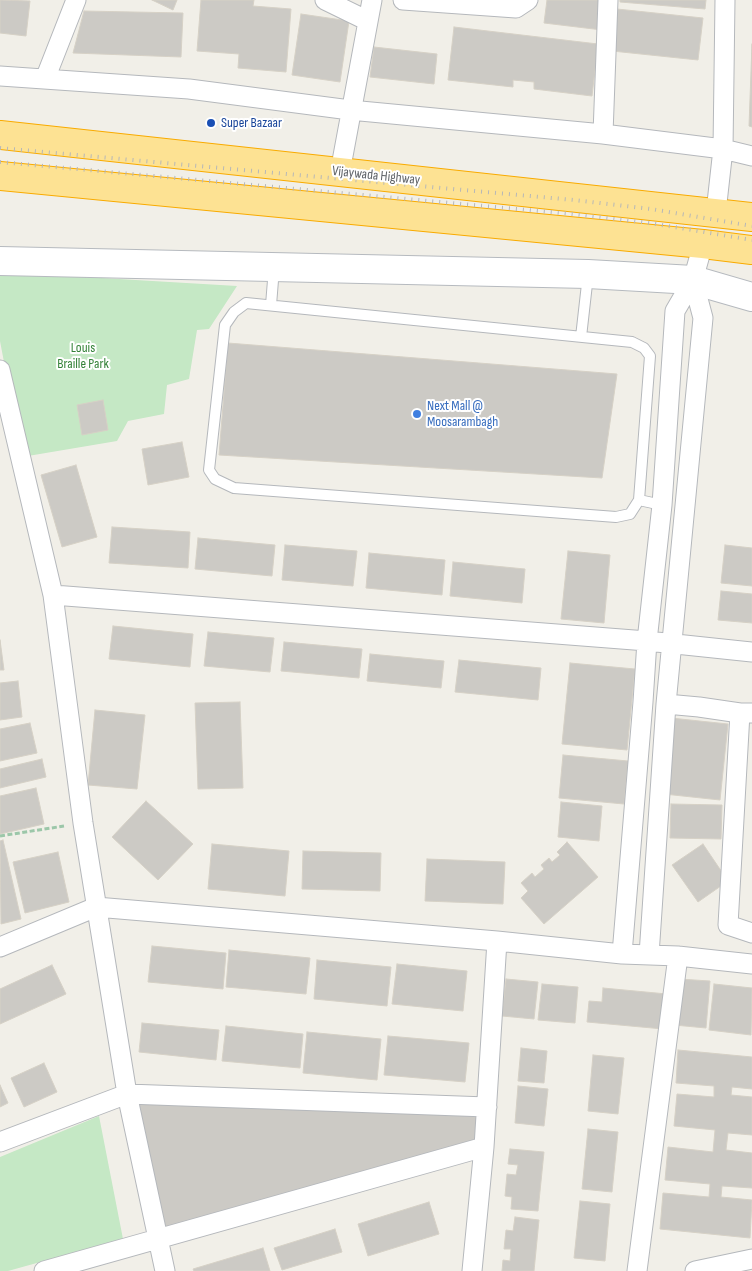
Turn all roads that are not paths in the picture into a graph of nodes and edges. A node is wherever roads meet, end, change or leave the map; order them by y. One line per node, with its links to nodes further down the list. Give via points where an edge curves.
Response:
1 (76, 0): 10 (street)
2 (325, 0): 8 (street)
3 (372, 0): 8 (street)
4 (403, 0): 5 (street, via 516,8)
5 (528, 0)
6 (608, 0): 12 (street)
7 (725, 0): 14 (street)
8 (368, 21): 11 (street)
9 (0, 76): 10 (street)
10 (45, 79): 11 (street, via 189,89)
11 (350, 110): 12 (street); 16 (street)
12 (603, 134): 14 (street)
13 (0, 135): 16 (highway, Vijaywada Highway)
14 (723, 149): 15 (street); 18 (street)
15 (752, 156)
16 (340, 172): 18 (highway, Vijaywada Highway)
17 (0, 176): 20 (highway)
18 (716, 212): 19 (highway, Vijaywada Highway)
19 (752, 217)
20 (703, 244): 21 (highway); 25 (street)
21 (752, 250)
22 (0, 261): 23 (street)
23 (274, 267): 24 (street); 27 (lane)
24 (588, 274): 25 (street); 28 (lane)
25 (694, 280): 26 (street); 31 (street, via 675,311); 34 (street, via 702,318)
26 (752, 297)
27 (271, 305): 28 (lane); 30 (lane, via 246,302 226,325 209,470 215,479 234,488 616,517 630,514)
28 (581, 337): 30 (lane, via 632,342 644,348 650,356)
29 (0, 370): 32 (street)
30 (639, 500): 31 (lane)
31 (662, 505): 33 (street)
32 (53, 595): 33 (street); 38 (street)
33 (647, 641): 34 (street); 42 (street)
34 (672, 643): 35 (street); 36 (street)
35 (752, 652)
36 (666, 704): 37 (street); 43 (street)
37 (746, 713): 39 (street, via 728,925)
38 (96, 907): 40 (street); 41 (street); 46 (street)
39 (752, 933)
40 (497, 941): 42 (street); 47 (street)
41 (0, 947)
42 (622, 954): 43 (street)
43 (649, 955): 44 (street)
44 (678, 956): 45 (street); 55 (street)
45 (752, 964)
46 (126, 1094): 47 (street); 48 (street); 50 (street)
47 (487, 1107): 49 (street)
48 (0, 1142)
49 (484, 1147): 50 (street); 54 (street)
50 (157, 1239): 52 (street); 53 (street)
51 (752, 1259): 56 (street)
52 (44, 1271)
53 (165, 1271)
54 (472, 1271)
55 (638, 1271)
56 (695, 1271)

